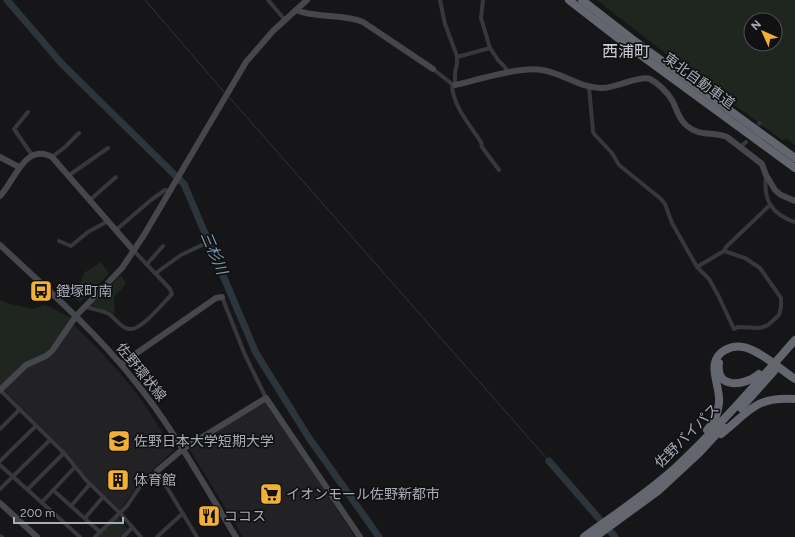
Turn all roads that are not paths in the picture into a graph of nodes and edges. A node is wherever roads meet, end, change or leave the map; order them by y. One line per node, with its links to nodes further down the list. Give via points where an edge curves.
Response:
1 (268, 0): 8 (street)
2 (307, 0): 7 (street)
3 (440, 0): 10 (street, via 445,24)
4 (483, 0): 9 (street, via 481,18)
5 (569, 0): 25 (highway, 東北自動車道)
6 (582, 0): 23 (highway, 東北自動車道)
7 (296, 10): 8 (street); 11 (street, via 313,15 355,18)
8 (285, 20): 30 (street, via 254,51)
9 (490, 48): 10 (street); 12 (street)
10 (457, 57): 13 (street)
11 (432, 69): 13 (street)
12 (509, 73): 13 (street); 14 (street, via 543,70)
13 (454, 85): 26 (street, via 452,90 455,102)
14 (589, 87): 18 (street, via 602,88 650,79 667,93 679,117 688,127 703,134 720,134); 45 (street, via 594,135 612,153 623,169 665,204 672,223)
15 (28, 112): 20 (street, via 14,128)
16 (79, 133): 21 (street)
17 (746, 142): 18 (street)
18 (740, 147): 27 (street, via 762,164)
19 (108, 148): 28 (street)
20 (32, 155): 21 (street, via 44,153); 24 (street)
21 (52, 156): 28 (street)
22 (0, 157): 24 (street)
23 (795, 158)
24 (20, 167): 31 (street)
25 (795, 169)
26 (499, 170)
27 (766, 175): 33 (street, via 775,190); 34 (street, via 766,192)
28 (68, 176): 32 (street)
29 (116, 178): 32 (street)
30 (171, 191): 37 (street, via 165,190 157,195); 43 (street)
31 (0, 196)
32 (90, 200): 35 (street)
33 (795, 201)
34 (770, 205): 36 (street, via 774,211); 42 (street)
35 (108, 221): 37 (street); 38 (street, via 88,232 71,246)
36 (795, 222)
37 (116, 230): 43 (street)
38 (59, 241)
39 (0, 245): 49 (street, 佐野環状線)
40 (202, 245): 46 (street, via 181,255)
41 (163, 246): 44 (street)
42 (724, 250): 45 (street); 45 (street, via 745,258 760,268 780,298 781,307 778,315 768,325 760,328 734,329 709,279)
43 (134, 251): 44 (street); 48 (street, via 118,273)
44 (147, 264): 46 (street)
45 (697, 266)
46 (156, 273): 48 (street, via 172,294 144,323 133,329 126,328 108,314)
47 (222, 297): 54 (street, via 216,298); 59 (street, via 245,355)
48 (85, 306): 49 (street)
49 (76, 316): 54 (street, 佐野環状線); 58 (street, via 52,351 26,365)
50 (795, 335): 53 (highway, via 763,371 748,381 730,383 719,371 721,359 734,351 748,353)
51 (795, 340): 74 (highway, 佐野バイパス, via 703,441)
52 (795, 348): 65 (highway, 佐野バイパス)
53 (767, 362): 55 (highway); 74 (highway, via 755,352 739,347 729,348 721,353 714,369 720,401 716,417 709,428)
54 (121, 364): 66 (street, 佐野環状線)
55 (784, 375): 56 (highway); 57 (highway)
56 (795, 379)
57 (795, 384)
58 (0, 390): 61 (street)
59 (266, 398): 66 (street); 98 (street)
60 (795, 399): 65 (highway, via 772,400 752,408)
61 (20, 409): 62 (street); 63 (street)
62 (36, 426): 64 (street); 68 (street)
63 (0, 429)
64 (50, 440): 67 (street); 72 (street)
65 (708, 444): 85 (highway, 佐野バイパス, via 658,491)
66 (183, 449): 71 (street); 97 (street, 佐野環状線)
67 (64, 453): 70 (street); 76 (street)
68 (0, 461)
69 (0, 465): 72 (street)
70 (75, 467): 73 (street); 77 (street)
71 (157, 471): 82 (street, via 141,485); 83 (street)
72 (13, 476): 75 (street); 76 (street)
73 (90, 484): 78 (street); 81 (street)
74 (654, 486): 85 (highway, 佐野バイパス)
75 (0, 489)
76 (28, 489): 79 (street)
77 (53, 490): 79 (street); 81 (street)
78 (103, 497): 82 (street); 84 (street)
79 (42, 502): 91 (street)
80 (0, 503): 90 (street)
81 (71, 506): 84 (street)
82 (120, 513): 86 (street); 87 (street)
83 (183, 513): 89 (street); 95 (street)
84 (85, 518): 87 (street)
85 (613, 520): 88 (highway, 佐野バイパス)
86 (132, 528): 93 (street); 94 (street)
87 (100, 532): 92 (street)
88 (596, 534): 99 (highway, 佐野バイパス)
89 (195, 535): 96 (street)
90 (36, 537)
91 (80, 537)
92 (95, 537)
93 (123, 537)
94 (141, 537)
95 (157, 537)
96 (190, 537)
97 (236, 537)
98 (360, 537)
99 (584, 537)

